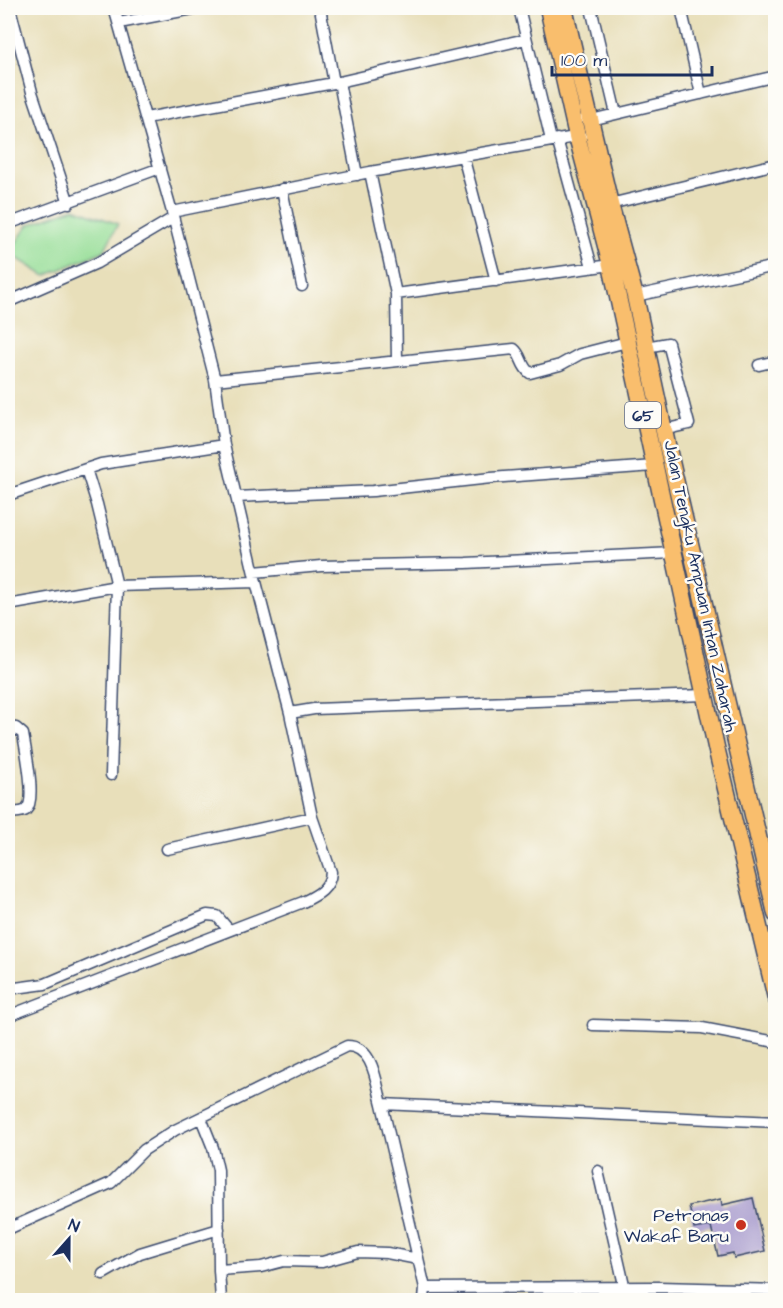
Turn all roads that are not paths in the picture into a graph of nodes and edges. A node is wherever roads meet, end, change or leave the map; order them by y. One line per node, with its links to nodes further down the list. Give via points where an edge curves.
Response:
1 (10, 8): 27 (street, via 32,92)
2 (114, 8): 10 (street)
3 (198, 8): 10 (street)
4 (320, 8): 13 (street)
5 (519, 8): 11 (street)
6 (548, 8): 14 (main road, Jalan Tengku Ampuan Intan Zaharah / 65)
7 (564, 8): 18 (main road, Jalan Tengku Ampuan Intan Zaharah / 65)
8 (591, 8): 16 (street)
9 (681, 8): 15 (street)
10 (118, 23): 17 (street)
11 (526, 39): 13 (street); 20 (street)
12 (776, 76): 15 (street)
13 (337, 82): 17 (street); 25 (street)
14 (567, 90): 18 (street, via 578,113); 19 (main road, Jalan Tengku Ampuan Intan Zaharah / 65)
15 (701, 94): 16 (street)
16 (616, 114): 18 (street)
17 (146, 118): 23 (street)
18 (591, 120): 28 (main road, Jalan Tengku Ampuan Intan Zaharah / 65)
19 (578, 136): 20 (street); 28 (street, via 592,143 605,204); 31 (main road, Jalan Tengku Ampuan Intan Zaharah / 65)
20 (554, 140): 21 (street); 33 (street)
21 (463, 156): 24 (street); 34 (street)
22 (776, 164): 28 (street)
23 (160, 168): 27 (street); 29 (street)
24 (370, 172): 25 (street); 36 (street)
25 (357, 176): 26 (street)
26 (282, 189): 29 (street); 35 (street)
27 (69, 203): 30 (street)
28 (612, 210): 37 (main road, Jalan Tengku Ampuan Intan Zaharah / 65)
29 (172, 215): 38 (street, via 97,263); 44 (street)
30 (8, 224)
31 (611, 265): 33 (street); 39 (main road, Jalan Tengku Ampuan Intan Zaharah / 65)
32 (776, 266): 37 (street)
33 (592, 267): 34 (street)
34 (496, 281): 36 (street)
35 (302, 286)
36 (396, 294): 41 (street)
37 (635, 296): 40 (main road, Jalan Tengku Ampuan Intan Zaharah / 65)
38 (8, 302)
39 (627, 342): 41 (street, via 530,373 514,349); 47 (main road, Jalan Tengku Ampuan Intan Zaharah / 65)
40 (646, 347): 45 (main road, Jalan Tengku Ampuan Intan Zaharah / 65); 45 (street, via 668,343 689,424)
41 (397, 361): 44 (street)
42 (776, 361): 43 (street)
43 (759, 364)
44 (215, 380): 46 (street)
45 (663, 430): 56 (main road, Jalan Tengku Ampuan Intan Zaharah / 65)
46 (224, 445): 48 (street); 50 (street)
47 (654, 466): 50 (street, via 491,477 373,491); 51 (main road, Jalan Tengku Ampuan Intan Zaharah / 65)
48 (86, 469): 49 (street); 53 (street)
49 (8, 495)
50 (236, 497): 52 (street)
51 (674, 553): 52 (street, via 321,566); 55 (main road, Jalan Tengku Ampuan Intan Zaharah / 65)
52 (255, 577): 53 (street); 57 (street)
53 (117, 586): 54 (street); 59 (street)
54 (8, 605)
55 (705, 694): 56 (main road); 57 (street); 66 (main road, Jalan Tengku Ampuan Intan Zaharah / 65)
56 (725, 694): 63 (main road, Jalan Tengku Ampuan Intan Zaharah / 65)
57 (290, 713): 61 (street)
58 (8, 727): 60 (street, via 23,734 31,797 24,812)
59 (111, 775)
60 (8, 813)
61 (312, 817): 62 (street); 64 (street, via 331,872 327,886 303,902)
62 (167, 849)
63 (776, 914)
64 (228, 929): 65 (street, via 217,916 207,915 45,984); 67 (street)
65 (8, 989)
66 (776, 998)
67 (8, 1016)
68 (593, 1025): 69 (street, via 702,1028)
69 (776, 1042)
70 (382, 1104): 71 (street, via 369,1058 359,1048 347,1046); 72 (street); 76 (street)
71 (201, 1118): 74 (street, via 144,1150 111,1183); 75 (street, via 218,1170)
72 (776, 1122)
73 (598, 1171): 81 (street)
74 (8, 1229)
75 (219, 1229): 77 (street); 78 (street, via 140,1253)
76 (418, 1259): 77 (street, via 352,1252 327,1262 284,1262); 79 (street)
77 (219, 1270): 84 (street)
78 (103, 1274)
79 (425, 1288): 80 (street); 85 (street)
80 (589, 1288): 81 (street); 86 (street)
81 (625, 1288): 83 (street, via 658,1287)
82 (776, 1290): 83 (street)
83 (733, 1295)
84 (221, 1300)
85 (424, 1300)
86 (590, 1300)

